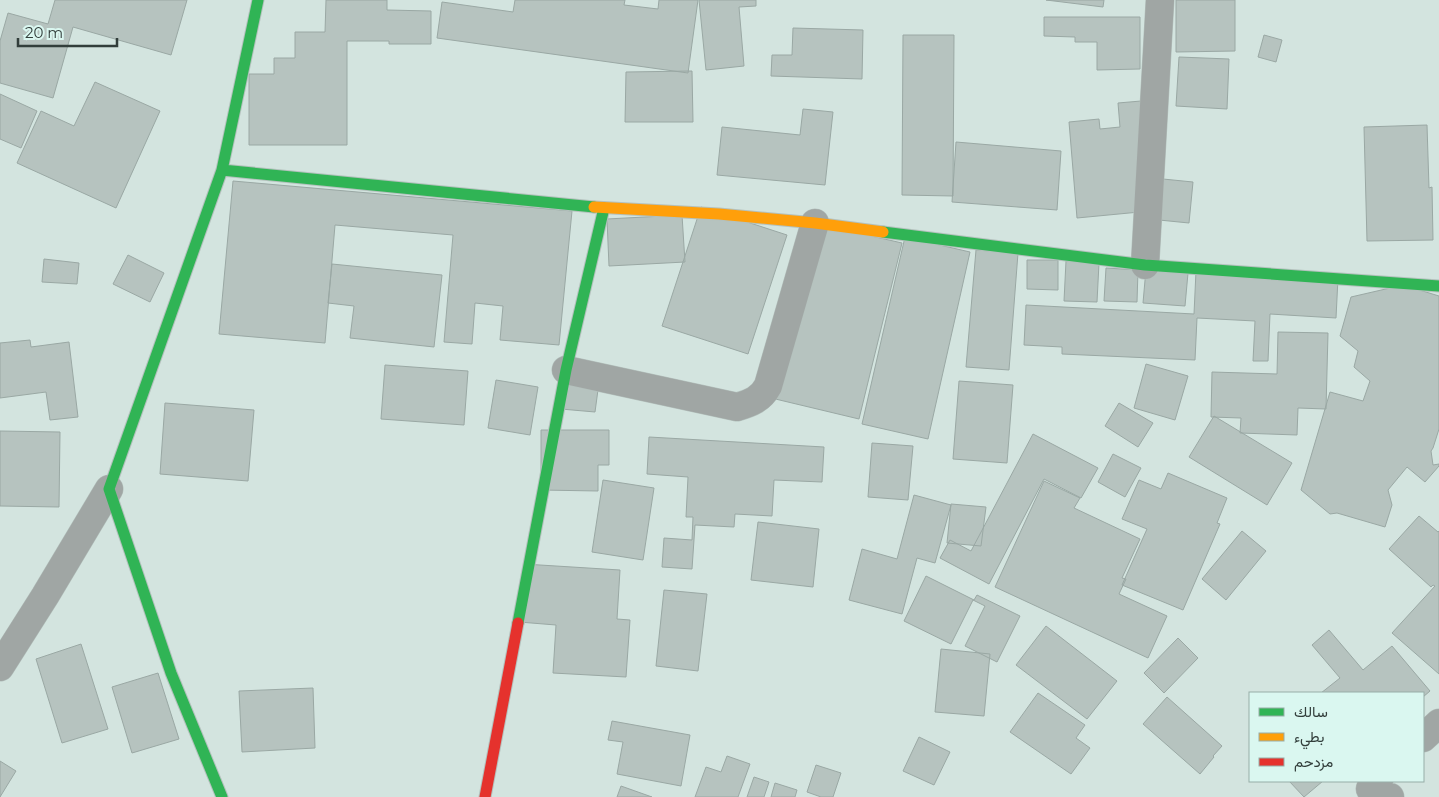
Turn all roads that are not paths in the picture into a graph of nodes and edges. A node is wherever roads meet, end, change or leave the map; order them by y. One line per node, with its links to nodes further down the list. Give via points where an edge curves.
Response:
1 (258, 0): 3 (street)
2 (1160, 0): 6 (street)
3 (222, 170): 4 (street); 9 (street)
4 (604, 208): 5 (street); 8 (street)
5 (815, 223): 6 (street); 8 (street, via 768,386 764,394 750,404 737,407)
6 (1145, 265): 7 (street)
7 (1439, 286)
8 (566, 370): 14 (street)
9 (109, 489): 10 (street); 13 (street, via 170,673)
10 (0, 668)
11 (1439, 722): 12 (street)
12 (1424, 737)
13 (222, 797)
14 (485, 797)

